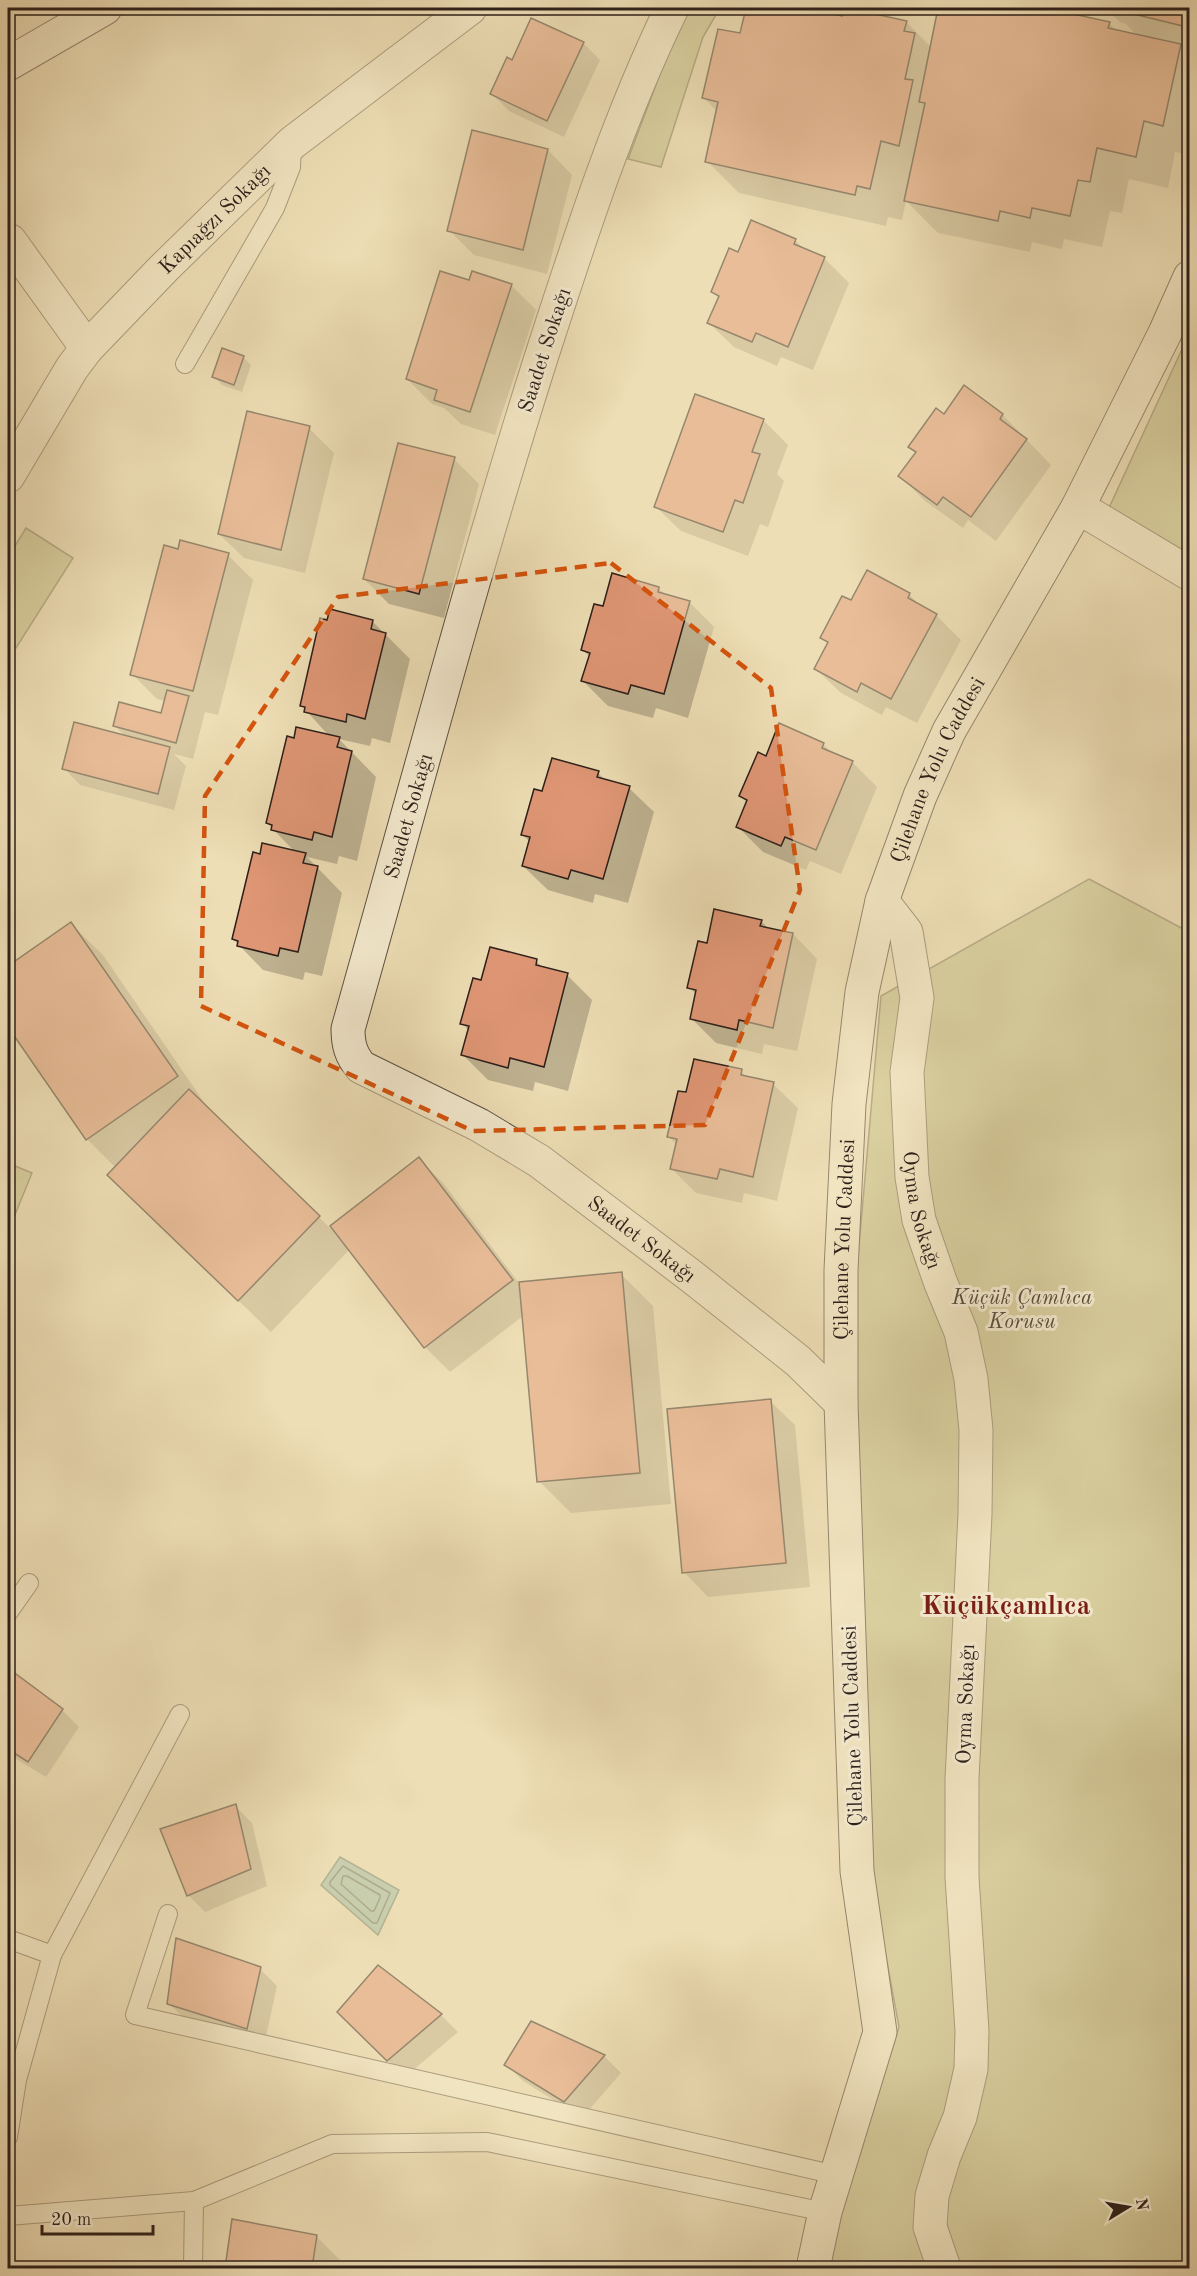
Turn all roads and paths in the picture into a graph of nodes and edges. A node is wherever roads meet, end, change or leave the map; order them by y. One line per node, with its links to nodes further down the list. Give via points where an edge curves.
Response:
1 (105, 8): 4 (street)
2 (470, 8): 5 (street, Kapıağzı Sokağı)
3 (672, 8): 16 (street, Saadet Sokağı, via 645,61 601,175 501,486 348,1029 348,1043 361,1068 479,1125 548,1168 789,1354)
4 (8, 64)
5 (292, 143): 8 (street, Kapıağzı Sokağı); 9 (lane, via 291,167 275,208)
6 (8, 243): 8 (street)
7 (1190, 277): 11 (street, Çilehane Yolu Caddesi)
8 (87, 348): 10 (street, Kapıağzı Sokağı)
9 (185, 364)
10 (8, 476)
11 (1078, 507): 12 (street); 13 (street, Çilehane Yolu Caddesi, via 949,731 920,796)
12 (1190, 574)
13 (882, 901): 14 (street, Çilehane Yolu Caddesi); 15 (street, Oyma Sokağı, via 906,933)
14 (866, 975): 15 (street, via 879,958 894,961); 16 (street, Çilehane Yolu Caddesi, via 849,1104)
15 (917, 998): 30 (street, Oyma Sokağı, via 907,1071 912,1177 919,1220 962,1332 976,1430 962,1779 962,1877 971,2069 960,2117 932,2196 930,2227)
16 (840, 1402): 24 (street, Çilehane Yolu Caddesi, via 856,1870 880,2032)
17 (29, 1583): 18 (lane)
18 (8, 1613)
19 (180, 1714): 22 (lane)
20 (168, 1914): 24 (lane, via 135,2015)
21 (8, 1939): 22 (lane)
22 (52, 1955): 23 (lane, via 17,2080)
23 (8, 2138)
24 (837, 2175): 26 (street, Çilehane Yolu Caddesi)
25 (194, 2201): 26 (lane, via 332,2144 488,2142); 27 (lane); 28 (lane)
26 (825, 2212): 29 (street, Çilehane Yolu Caddesi)
27 (8, 2217)
28 (194, 2268)
29 (813, 2268)
30 (944, 2268)

